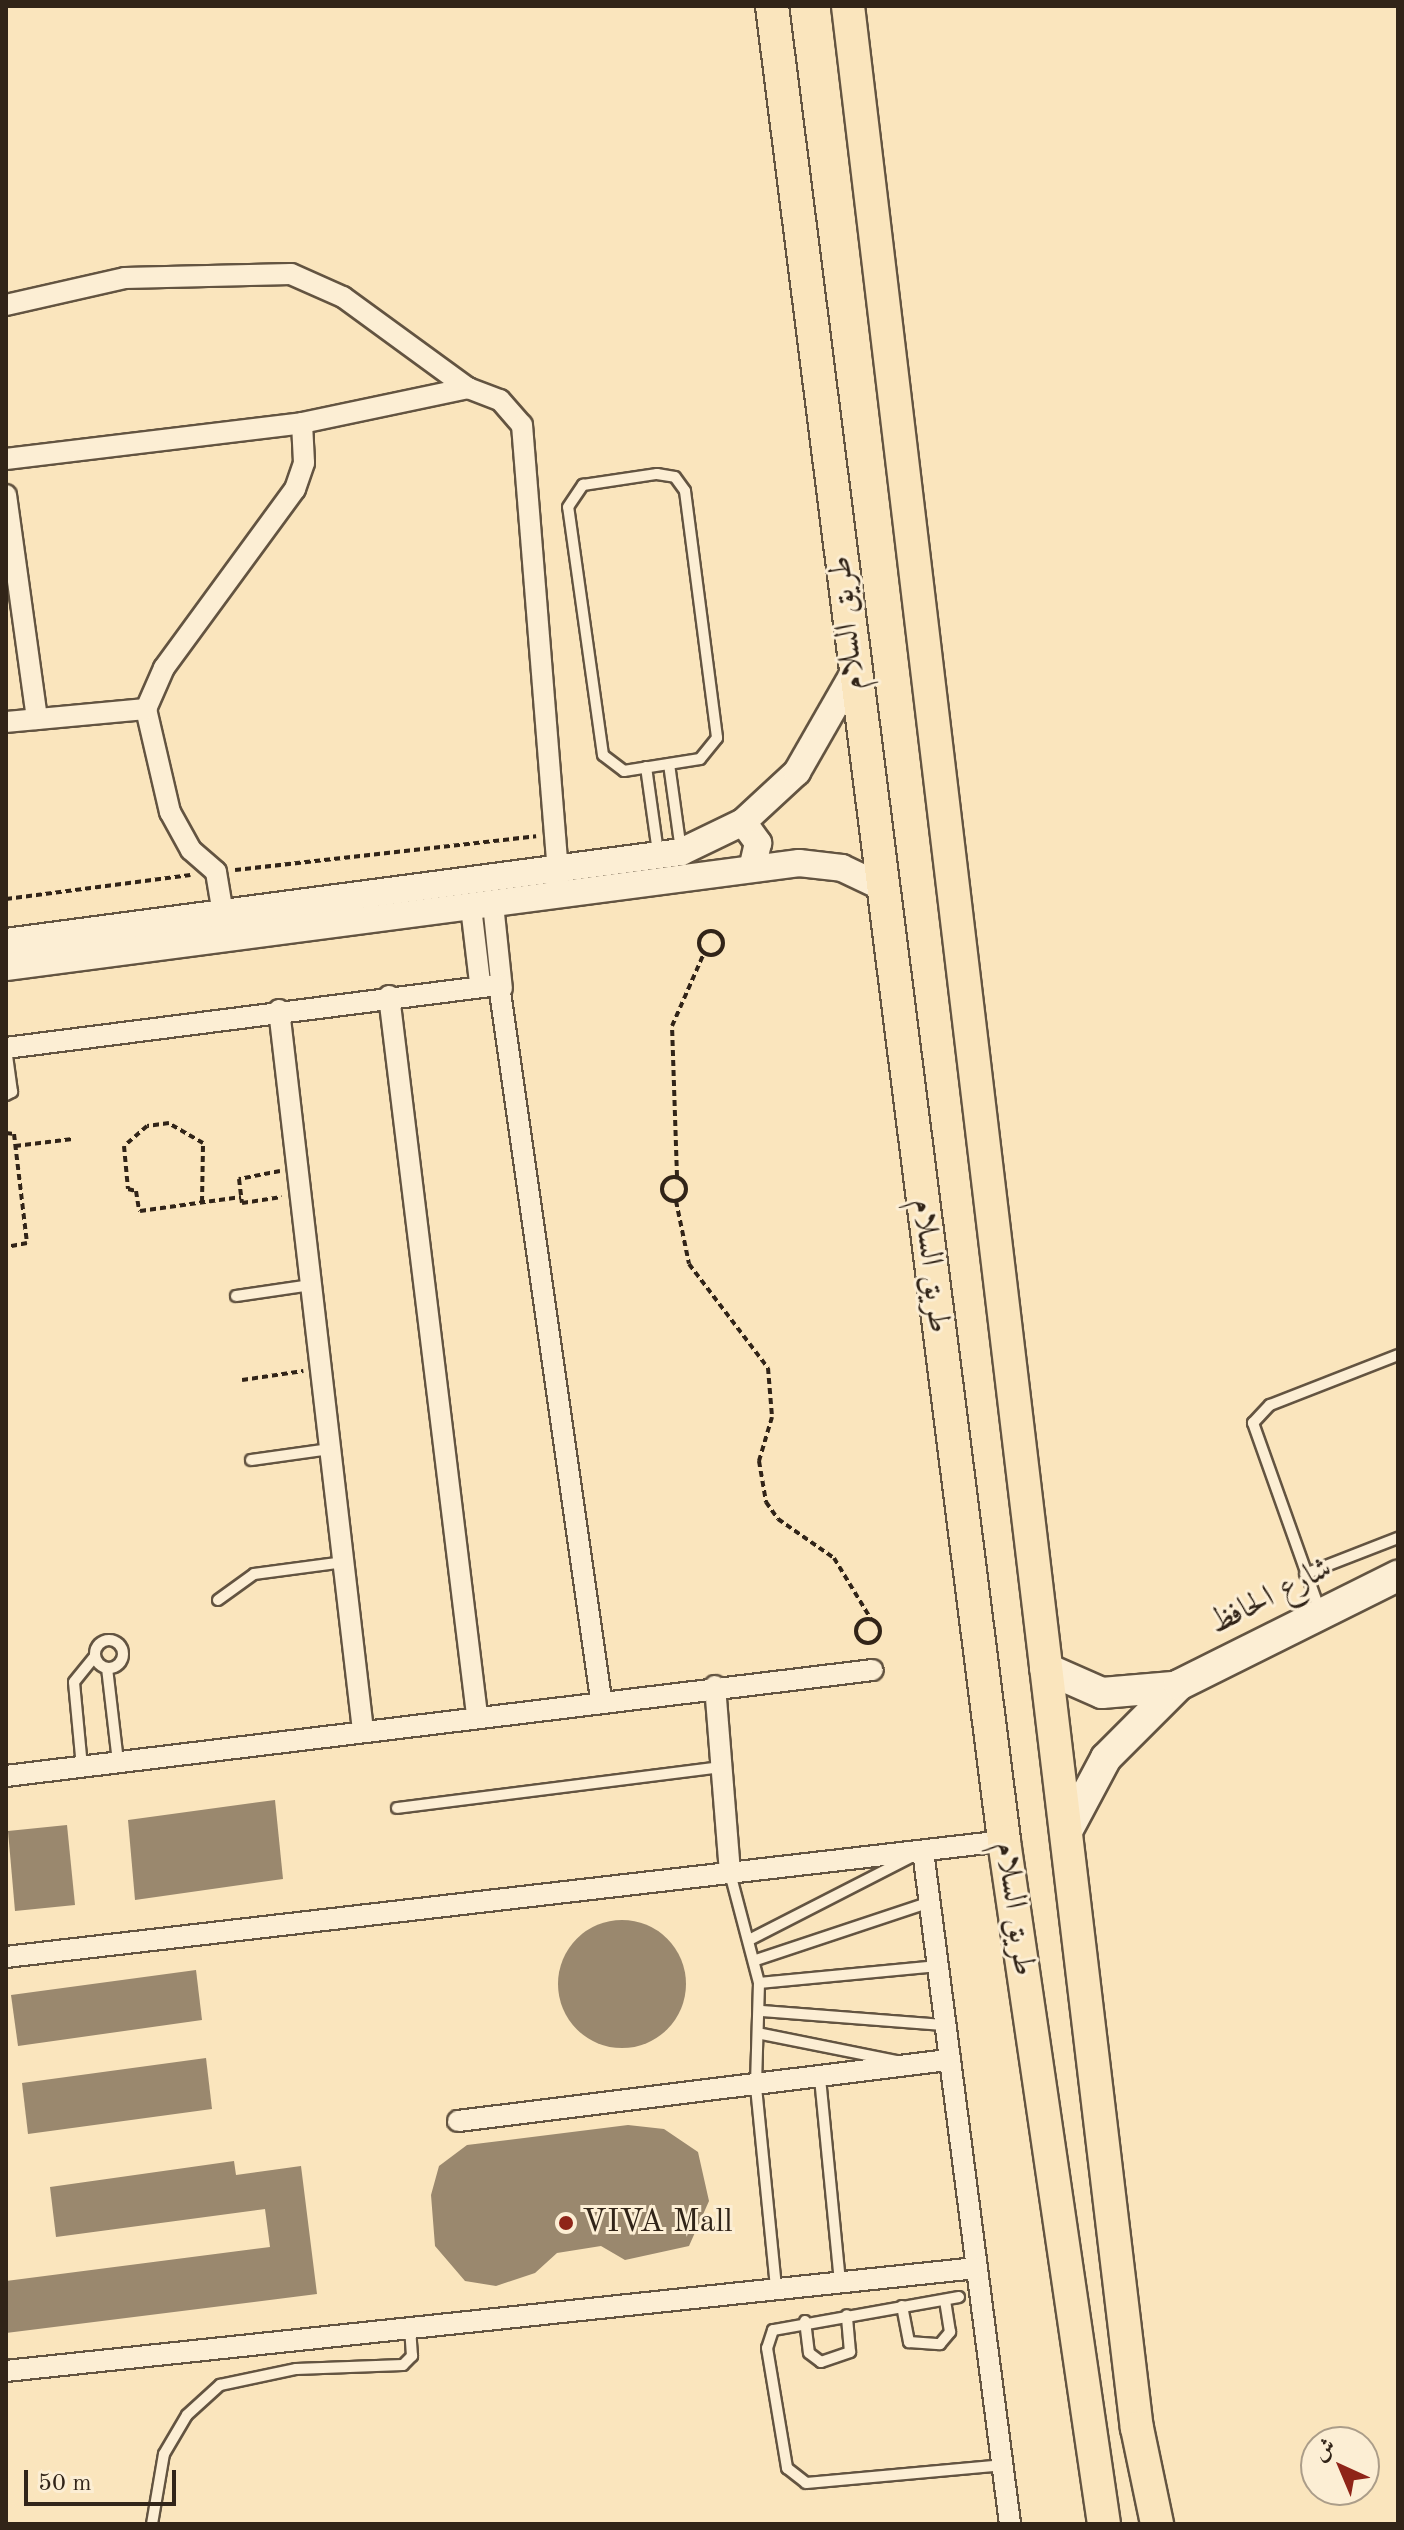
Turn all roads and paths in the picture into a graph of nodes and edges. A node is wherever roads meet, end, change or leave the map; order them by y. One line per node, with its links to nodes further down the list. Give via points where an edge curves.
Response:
1 (772, 6): 8 (main road, طريق السلام, via 817,322)
2 (848, 6): 59 (main road, طريق السلام)
3 (6, 305): 4 (street, via 125,278 291,274 343,297)
4 (468, 388): 5 (street); 15 (street, via 513,411 528,441)
5 (302, 423): 6 (street); 9 (street, via 304,463 295,489 164,668)
6 (6, 459)
7 (6, 495): 10 (street)
8 (852, 676): 14 (street, via 797,772); 20 (main road, طريق السلام)
9 (146, 709): 10 (street); 18 (street, via 153,766 170,812 191,850)
10 (37, 719): 11 (street)
11 (6, 722)
12 (669, 764): 13 (lane); 13 (lane, via 706,755 717,731 685,491 666,474 583,485 568,507 603,755 617,769); 16 (lane)
13 (646, 767): 16 (lane)
14 (743, 822): 16 (street); 17 (street, via 758,843)
15 (556, 833): 18 (path); 19 (street)
16 (670, 855): 19 (street)
17 (752, 868): 19 (street); 20 (street, via 821,864)
18 (216, 872): 21 (path); 23 (street)
19 (559, 883): 22 (street); 23 (street)
20 (880, 886): 72 (main road, طريق السلام)
21 (6, 899)
22 (482, 905): 26 (street); 27 (street); 28 (street)
23 (223, 914): 24 (street)
24 (6, 942)
25 (704, 953): 25 (path, via 724,944 715,931 700,937); 37 (path, via 672,1026)
26 (6, 967)
27 (480, 983): 28 (street); 29 (street)
28 (502, 989): 63 (street)
29 (389, 996): 30 (street); 64 (street)
30 (279, 1010): 31 (street); 36 (street)
31 (6, 1048): 32 (lane, via 12,1092)
32 (6, 1095)
33 (6, 1133): 35 (path)
34 (73, 1139): 35 (path)
35 (15, 1146): 42 (path, via 27,1243)
36 (298, 1168): 38 (street); 39 (path, via 239,1177)
37 (677, 1176): 40 (path, via 686,1187); 40 (path, via 661,1192)
38 (301, 1194): 39 (path, via 243,1203); 43 (street)
39 (241, 1197): 41 (path)
40 (676, 1201): 56 (path, via 689,1264 768,1368 772,1417 759,1461 766,1502 778,1519 834,1558)
41 (202, 1202): 41 (path, via 200,1179 208,1164 202,1142 169,1123 147,1126 124,1146 128,1189 136,1191 139,1210)
42 (6, 1247)
43 (311, 1285): 44 (lane); 46 (street)
44 (236, 1296)
45 (1398, 1355): 52 (lane, via 1270,1405 1253,1423)
46 (321, 1368): 47 (path); 48 (street)
47 (242, 1380)
48 (330, 1449): 49 (lane); 51 (street)
49 (251, 1460)
50 (1398, 1538): 52 (lane)
51 (344, 1562): 54 (lane, via 254,1574); 65 (street)
52 (1305, 1574): 55 (lane)
53 (1398, 1576): 55 (main road, شارع الحافظ)
54 (218, 1600)
55 (1320, 1611): 61 (main road, شارع الحافظ)
56 (871, 1619): 56 (path, via 856,1628 862,1642 880,1635)
57 (95, 1656): 58 (lane); 58 (lane, via 106,1640 120,1646 121,1661); 67 (lane, via 74,1682)
58 (107, 1668): 66 (lane)
59 (1045, 1668): 61 (main road, شارع الحافظ, via 1102,1693 1141,1695); 71 (main road, طريق السلام)
60 (873, 1670): 62 (street)
61 (1179, 1685): 71 (main road, شارع الحافظ, via 1106,1758)
62 (715, 1686): 63 (street); 68 (street)
63 (601, 1699): 64 (street)
64 (477, 1715): 65 (street)
65 (363, 1730): 66 (street)
66 (118, 1762): 67 (street)
67 (82, 1767): 69 (street)
68 (720, 1767): 70 (lane); 74 (street)
69 (6, 1776)
70 (397, 1808)
71 (1066, 1833): 103 (main road, طريق السلام, via 1140,2452)
72 (1004, 1841): 73 (street); 102 (main road, طريق السلام)
73 (923, 1851): 74 (street); 75 (street); 76 (lane)
74 (730, 1873): 76 (lane); 77 (street)
75 (930, 1902): 78 (lane); 79 (street)
76 (751, 1939): 78 (lane)
77 (6, 1957)
78 (756, 1960): 80 (lane)
79 (938, 1966): 80 (lane); 82 (street)
80 (759, 1983): 81 (lane)
81 (762, 2011): 82 (lane); 83 (lane)
82 (946, 2025): 84 (street)
83 (762, 2034): 85 (lane); 87 (lane)
84 (950, 2060): 85 (street); 89 (street)
85 (917, 2065): 86 (street)
86 (820, 2078): 87 (street); 90 (lane)
87 (756, 2087): 88 (street); 91 (lane)
88 (458, 2121)
89 (976, 2268): 90 (street); 99 (street)
90 (840, 2282): 91 (street)
91 (776, 2289): 97 (street)
92 (959, 2297): 93 (lane)
93 (945, 2300): 94 (lane); 94 (lane, via 950,2332 930,2345 909,2342)
94 (902, 2306): 95 (lane)
95 (847, 2315): 96 (lane); 96 (lane, via 850,2352 821,2362 809,2353)
96 (805, 2321): 99 (lane, via 778,2326 768,2342 787,2468 798,2480)
97 (410, 2329): 98 (street); 100 (lane, via 412,2356 403,2365 296,2369 220,2385 187,2415 164,2454)
98 (6, 2371)
99 (1002, 2465): 101 (street)
100 (152, 2524)
101 (1010, 2524)
102 (1104, 2524)
103 (1157, 2524)

